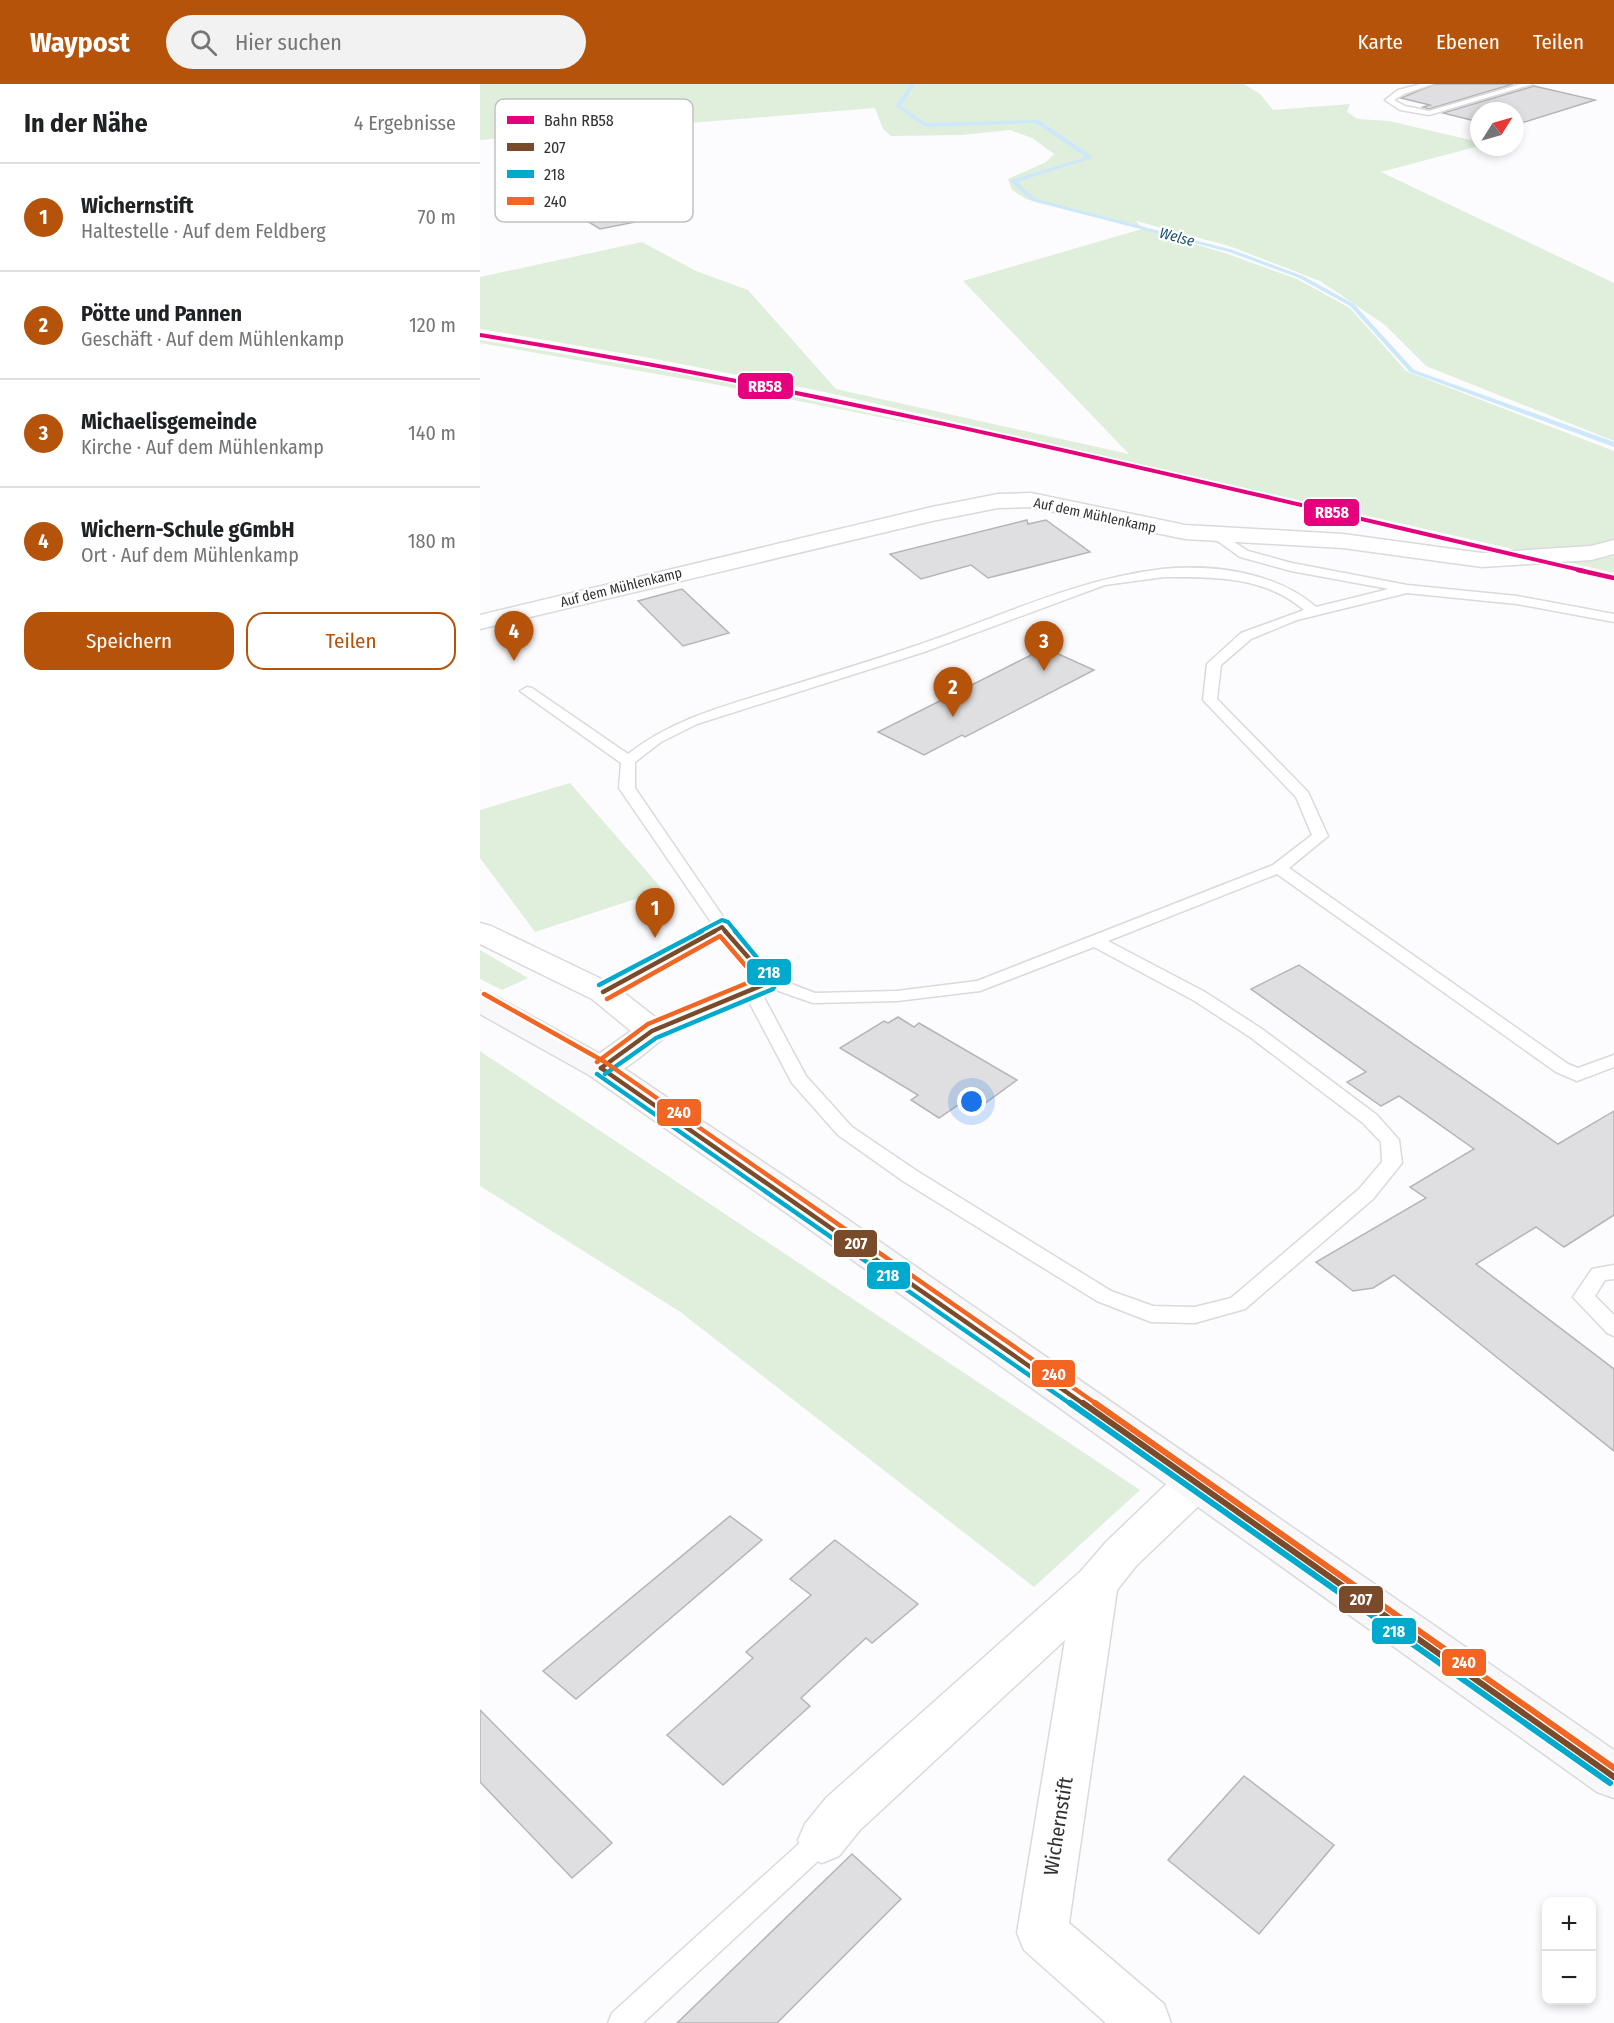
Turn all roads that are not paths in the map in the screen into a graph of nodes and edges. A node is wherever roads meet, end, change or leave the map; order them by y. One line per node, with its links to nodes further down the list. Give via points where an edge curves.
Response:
1 (1429, 84): 2 (lane, via 1389,100 1429,114)
2 (1529, 84)
3 (1219, 536): 4 (street, Auf dem Mühlenkamp, via 1282,536 1482,560); 5 (lane, via 1244,554 1281,565); 8 (street, Auf dem Mühlenkamp, via 1160,528 1031,500 998,501)
4 (1614, 548)
5 (1407, 589): 6 (lane); 7 (lane, via 1517,600)
6 (1314, 612): 10 (lane, via 1293,594 1260,581 1215,573 1164,573 1102,582 919,649 692,721 656,739); 11 (lane, via 1246,636 1214,664 1210,700 1303,795 1320,836)
7 (1614, 618)
8 (480, 622)
9 (527, 691): 10 (lane)
10 (628, 761): 12 (lane, via 627,788)
11 (1279, 868): 14 (lane); 20 (lane, via 1562,1068 1577,1075)
12 (722, 927): 15 (lane); 17 (lane)
13 (480, 932): 17 (street)
14 (1095, 941): 15 (lane, via 980,986 938,993 813,998); 16 (lane, via 1199,996 1256,1034 1370,1119 1390,1140 1392,1163 1366,1194 1238,1304 1195,1315 1142,1311 1104,1296 910,1176 845,1131 798,1078)
15 (770, 982): 16 (lane)
16 (751, 990): 19 (lane)
17 (603, 992): 19 (street)
18 (480, 1001): 21 (main road)
19 (652, 1031): 21 (street)
20 (1614, 1061)
21 (601, 1068): 24 (main road)
22 (1614, 1272): 23 (lane, via 1599,1274 1583,1297)
23 (1614, 1328)
24 (1195, 1483): 25 (street, via 1121,1554); 26 (main road)
25 (1096, 1584): 27 (street, via 843,1814); 29 (street, Wichernstift, via 1042,1933)
26 (1614, 1777)
27 (822, 1840): 28 (lane)
28 (622, 2023)
29 (1145, 2023)

